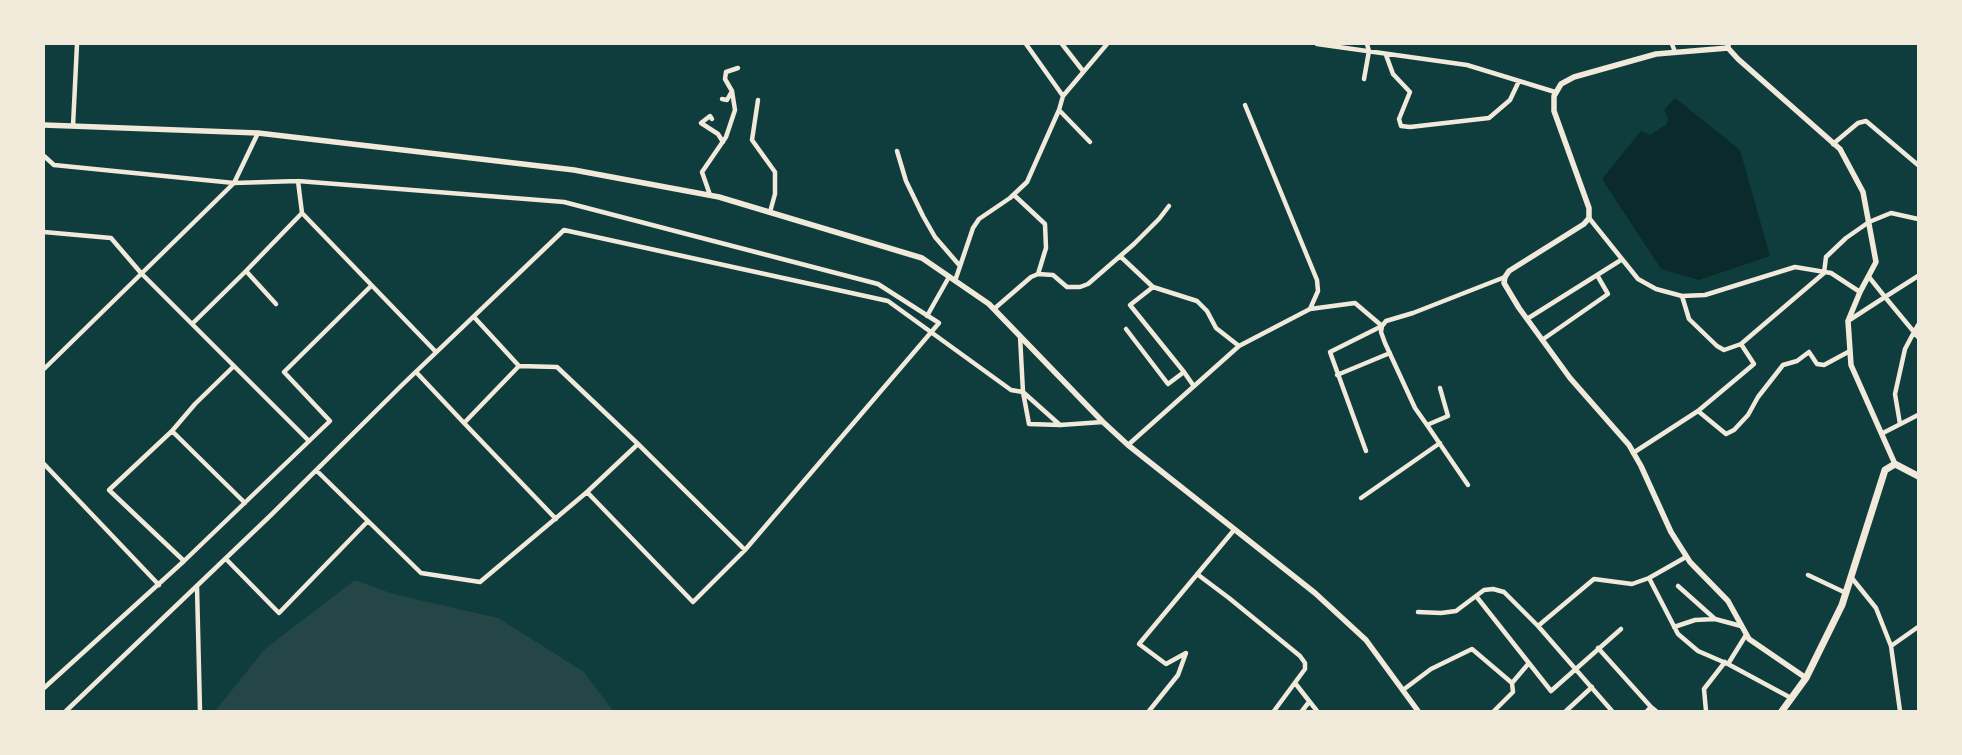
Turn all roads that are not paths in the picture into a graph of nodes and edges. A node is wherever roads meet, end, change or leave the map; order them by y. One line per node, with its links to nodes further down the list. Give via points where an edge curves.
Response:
1 (77, 44): 26 (street)
2 (1026, 44): 19 (street)
3 (1062, 44): 14 (street)
4 (1107, 44): 14 (street)
5 (1317, 44): 8 (street)
6 (1367, 44): 10 (street)
7 (1672, 44): 11 (street)
8 (1334, 45): 10 (street)
9 (1728, 46): 11 (street); 30 (street)
10 (1369, 51): 12 (street); 15 (street)
11 (1675, 52): 18 (street, via 1656,54 1574,77 1561,84)
12 (1386, 55): 16 (street, via 1467,65); 16 (street, via 1393,74 1410,92 1399,119 1401,126 1488,118 1510,100)
13 (738, 68): 17 (street, via 726,72 725,79)
14 (1084, 71): 19 (street)
15 (1364, 79)
16 (1519, 81): 18 (street)
17 (732, 91): 20 (street, via 727,100); 28 (street, via 735,110)
18 (1555, 92): 41 (street, via 1554,111 1589,208)
19 (1063, 96): 23 (street)
20 (722, 99)
21 (758, 100): 39 (street, via 752,140 775,172 775,194)
22 (1245, 105): 65 (street, via 1317,280 1316,296)
23 (1059, 110): 29 (street); 37 (street, via 1027,182)
24 (712, 120): 28 (street, via 710,116 701,123 718,134)
25 (44, 125): 26 (street)
26 (73, 126): 27 (street)
27 (258, 133): 35 (street); 36 (street, via 574,170)
28 (723, 142): 36 (street, via 702,172)
29 (1090, 142)
30 (1833, 144): 33 (street, via 1858,123 1866,121); 43 (street, via 1840,149 1863,192)
31 (897, 151): 47 (street, via 906,181 923,216)
32 (44, 156): 35 (street, via 54,165)
33 (1918, 165)
34 (298, 181): 35 (street); 40 (street); 66 (street, via 564,202 878,284)
35 (234, 183): 50 (street)
36 (710, 195): 39 (street)
37 (1014, 195): 47 (street, via 979,219); 51 (street, via 1045,224 1046,248)
38 (1169, 206): 45 (street)
39 (770, 212): 54 (street, via 922,258)
40 (302, 213): 48 (street); 58 (street)
41 (1589, 218): 46 (street); 55 (street)
42 (1918, 219): 43 (street, via 1891,213)
43 (1869, 222): 49 (street, via 1826,257); 56 (street, via 1876,262)
44 (44, 232): 50 (street, via 111,238)
45 (1120, 256): 51 (street, via 1088,284 1080,287 1067,286 1053,275); 59 (street)
46 (1621, 260): 52 (street); 61 (street, via 1638,279 1656,289)
47 (960, 266): 57 (street)
48 (246, 271): 63 (street); 70 (street)
49 (1824, 272): 60 (street, via 1831,273); 61 (street, via 1795,267 1705,295); 79 (street)
50 (141, 273): 70 (street); 86 (street)
51 (1038, 274): 64 (street, via 1030,277)
52 (1597, 275): 68 (street); 78 (street, via 1608,294)
53 (1918, 276): 62 (street)
54 (949, 277): 57 (street); 66 (street)
55 (1504, 277): 68 (street); 72 (street, via 1386,321)
56 (1869, 277): 60 (street); 62 (street)
57 (956, 281): 64 (street)
58 (371, 286): 82 (street); 102 (street, via 284,372 330,421)
59 (1153, 287): 80 (street, via 1197,301 1216,328); 88 (street, via 1130,305)
60 (1860, 292): 69 (street)
61 (1682, 296): 79 (street, via 1689,319 1717,346 1724,350)
62 (1885, 297): 69 (street); 75 (street)
63 (276, 304)
64 (994, 309): 76 (street)
65 (1310, 309): 72 (street, via 1355,303); 80 (street)
66 (927, 316): 74 (street, via 939,323)
67 (474, 317): 74 (street, via 564,230 888,301); 82 (street); 85 (street)
68 (1527, 319): 78 (street)
69 (1848, 321): 81 (street)
70 (192, 324): 84 (street)
71 (1918, 325): 75 (street)
72 (1382, 326): 83 (street, via 1381,332); 89 (street, via 1330,352)
73 (1126, 329): 88 (street, via 1168,384)
74 (931, 332): 92 (street, via 1011,390); 119 (street)
75 (1914, 332): 77 (street); 98 (street, via 1905,349 1895,394)
76 (1020, 336): 92 (street); 95 (street)
77 (1918, 337)
78 (1542, 340): 107 (street)
79 (1741, 344): 93 (street, via 1754,364)
80 (1239, 346): 90 (street)
81 (1850, 351): 93 (street, via 1824,365 1817,364 1809,352 1797,361 1783,365 1748,415 1726,434); 101 (street, via 1851,365)
82 (436, 352): 87 (street)
83 (1390, 353): 89 (street); 97 (street, via 1415,408)
84 (234, 366): 100 (street); 102 (street)
85 (519, 366): 96 (street); 104 (street, via 557,367)
86 (44, 369)
87 (416, 372): 96 (street); 110 (street)
88 (1184, 372): 90 (street)
89 (1337, 375): 106 (street)
90 (1193, 385): 105 (street)
91 (1440, 388): 97 (street, via 1448,416)
92 (1023, 392): 99 (street); 99 (street, via 1029,424)
93 (1698, 410): 107 (street)
94 (1918, 415): 98 (street)
95 (1103, 422): 99 (street); 105 (street)
96 (464, 423): 116 (street)
97 (1427, 424): 103 (street)
98 (1900, 424): 101 (street)
99 (1060, 425)
100 (172, 431): 115 (street); 122 (street, via 109,490)
101 (1883, 434): 109 (street)
102 (309, 441): 115 (street)
103 (1440, 443): 112 (street); 114 (street)
104 (638, 444): 113 (street); 119 (street)
105 (1128, 445): 118 (street)
106 (1366, 451)
107 (1633, 453): 120 (street)
108 (44, 464): 127 (street)
109 (1895, 464): 111 (main road); 125 (main road, via 1885,470)
110 (317, 471): 117 (street); 121 (street)
111 (1918, 476)
112 (1468, 485)
113 (587, 492): 116 (street); 119 (street, via 694,602)
114 (1361, 498)
115 (245, 503): 122 (street)
116 (556, 519): 117 (street, via 480,582 421,573)
117 (368, 521): 121 (street, via 279,613)
118 (1234, 530): 123 (street); 150 (street, via 1315,593 1366,640)
119 (745, 550)
120 (1686, 557): 126 (street); 135 (street, via 1728,601)
121 (226, 559): 128 (street)
122 (184, 562): 127 (street)
123 (1197, 574): 146 (street, via 1300,656 1305,669); 157 (street, via 1139,644 1166,664 1186,653 1178,675)
124 (1808, 574): 130 (street)
125 (1851, 577): 130 (main road); 140 (street, via 1876,608)
126 (1649, 578): 134 (street, via 1632,584 1594,579); 136 (street)
127 (158, 585): 148 (street)
128 (197, 586): 155 (street); 156 (street)
129 (1678, 586): 133 (street)
130 (1846, 593): 145 (main road)
131 (1476, 596): 132 (street, via 1456,611); 134 (street, via 1484,590 1504,592); 142 (street)
132 (1418, 612)
133 (1715, 619): 135 (street); 136 (street, via 1695,620)
134 (1538, 626): 144 (street)
135 (1741, 626): 139 (street)
136 (1674, 627): 143 (street, via 1698,651)
137 (1918, 627): 140 (street)
138 (1621, 629): 141 (street)
139 (1746, 635): 143 (street); 145 (street)
140 (1891, 646): 168 (street)
141 (1598, 648): 144 (street); 153 (street)
142 (1529, 663): 144 (street, via 1551,691); 147 (street)
143 (1727, 663): 151 (street); 166 (street, via 1704,689)
144 (1576, 669): 149 (street)
145 (1806, 678): 151 (main road)
146 (1296, 683): 152 (street); 158 (street)
147 (1512, 683): 150 (street, via 1472,649 1432,669); 162 (street, via 1513,692)
148 (44, 688)
149 (1592, 688): 154 (street); 163 (street)
150 (1403, 690): 161 (street)
151 (1791, 698): 167 (main road)
152 (1309, 702): 159 (street); 160 (street)
153 (1652, 707): 164 (street); 165 (street)
154 (1609, 710)
155 (66, 711)
156 (200, 711)
157 (1148, 711)
158 (1274, 711)
159 (1302, 711)
160 (1317, 711)
161 (1418, 711)
162 (1494, 711)
163 (1566, 711)
164 (1647, 711)
165 (1656, 711)
166 (1706, 711)
167 (1782, 711)
168 (1900, 711)

